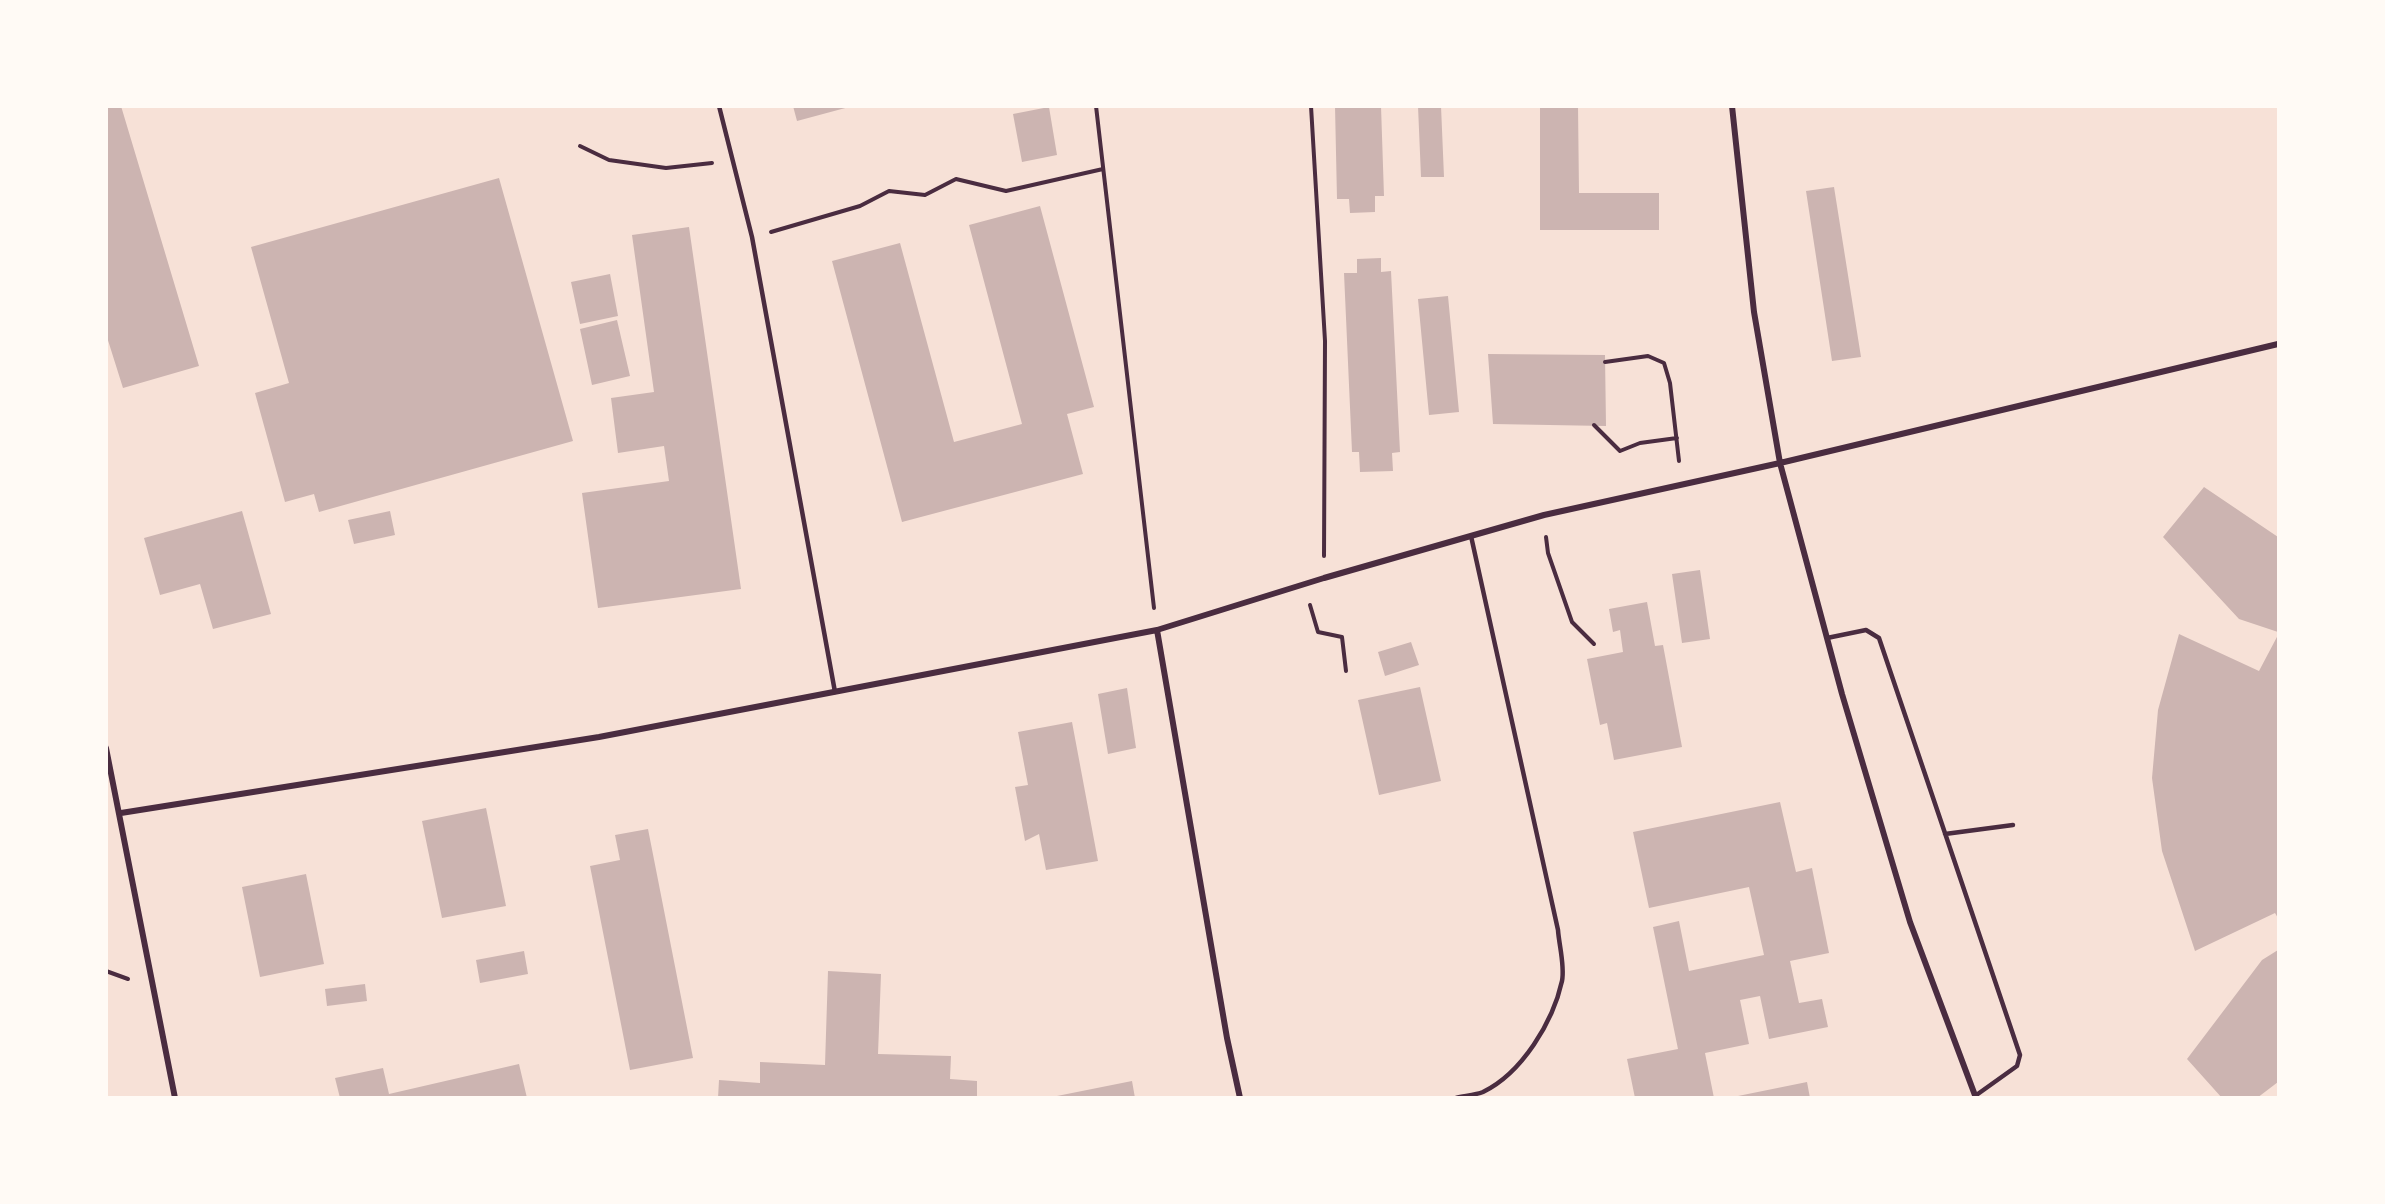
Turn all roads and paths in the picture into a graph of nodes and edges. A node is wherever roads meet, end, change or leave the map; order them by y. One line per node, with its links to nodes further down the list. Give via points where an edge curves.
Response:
1 (719, 106): 6 (lane)
2 (1096, 106): 7 (path)
3 (1311, 106): 17 (path, via 1325,341)
4 (1732, 106): 13 (street, via 1754,312)
5 (580, 146): 6 (path, via 609,160 666,168)
6 (734, 161): 8 (lane)
7 (1102, 169): 8 (path, via 1006,192 956,178 925,195 889,191 860,206); 19 (path)
8 (752, 237): 23 (lane)
9 (2278, 344): 13 (street)
10 (1605, 362): 12 (path, via 1648,356 1664,363)
11 (1594, 426): 12 (path, via 1620,451 1640,443)
12 (1677, 438): 14 (path)
13 (1780, 463): 14 (street); 20 (street)
14 (1679, 483): 15 (street)
15 (1545, 515): 16 (street); 21 (path, via 1548,553 1572,622)
16 (1471, 536): 17 (street); 31 (lane, via 1558,930 1563,979 1536,1041 1508,1073 1482,1092)
17 (1324, 578): 18 (street)
18 (1304, 584): 19 (street); 22 (path, via 1318,632 1342,638)
19 (1157, 630): 23 (street); 30 (street)
20 (1827, 638): 27 (lane, via 1866,630 1879,638); 28 (street, via 1910,922)
21 (1594, 644)
22 (1346, 671)
23 (835, 692): 25 (street, via 599,737)
24 (106, 748): 25 (street)
25 (121, 813): 29 (street)
26 (2013, 825): 27 (lane)
27 (1945, 834): 28 (lane, via 2020,1055 2017,1066)
28 (1976, 1097)
29 (175, 1098)
30 (1240, 1098)
31 (1456, 1098)

